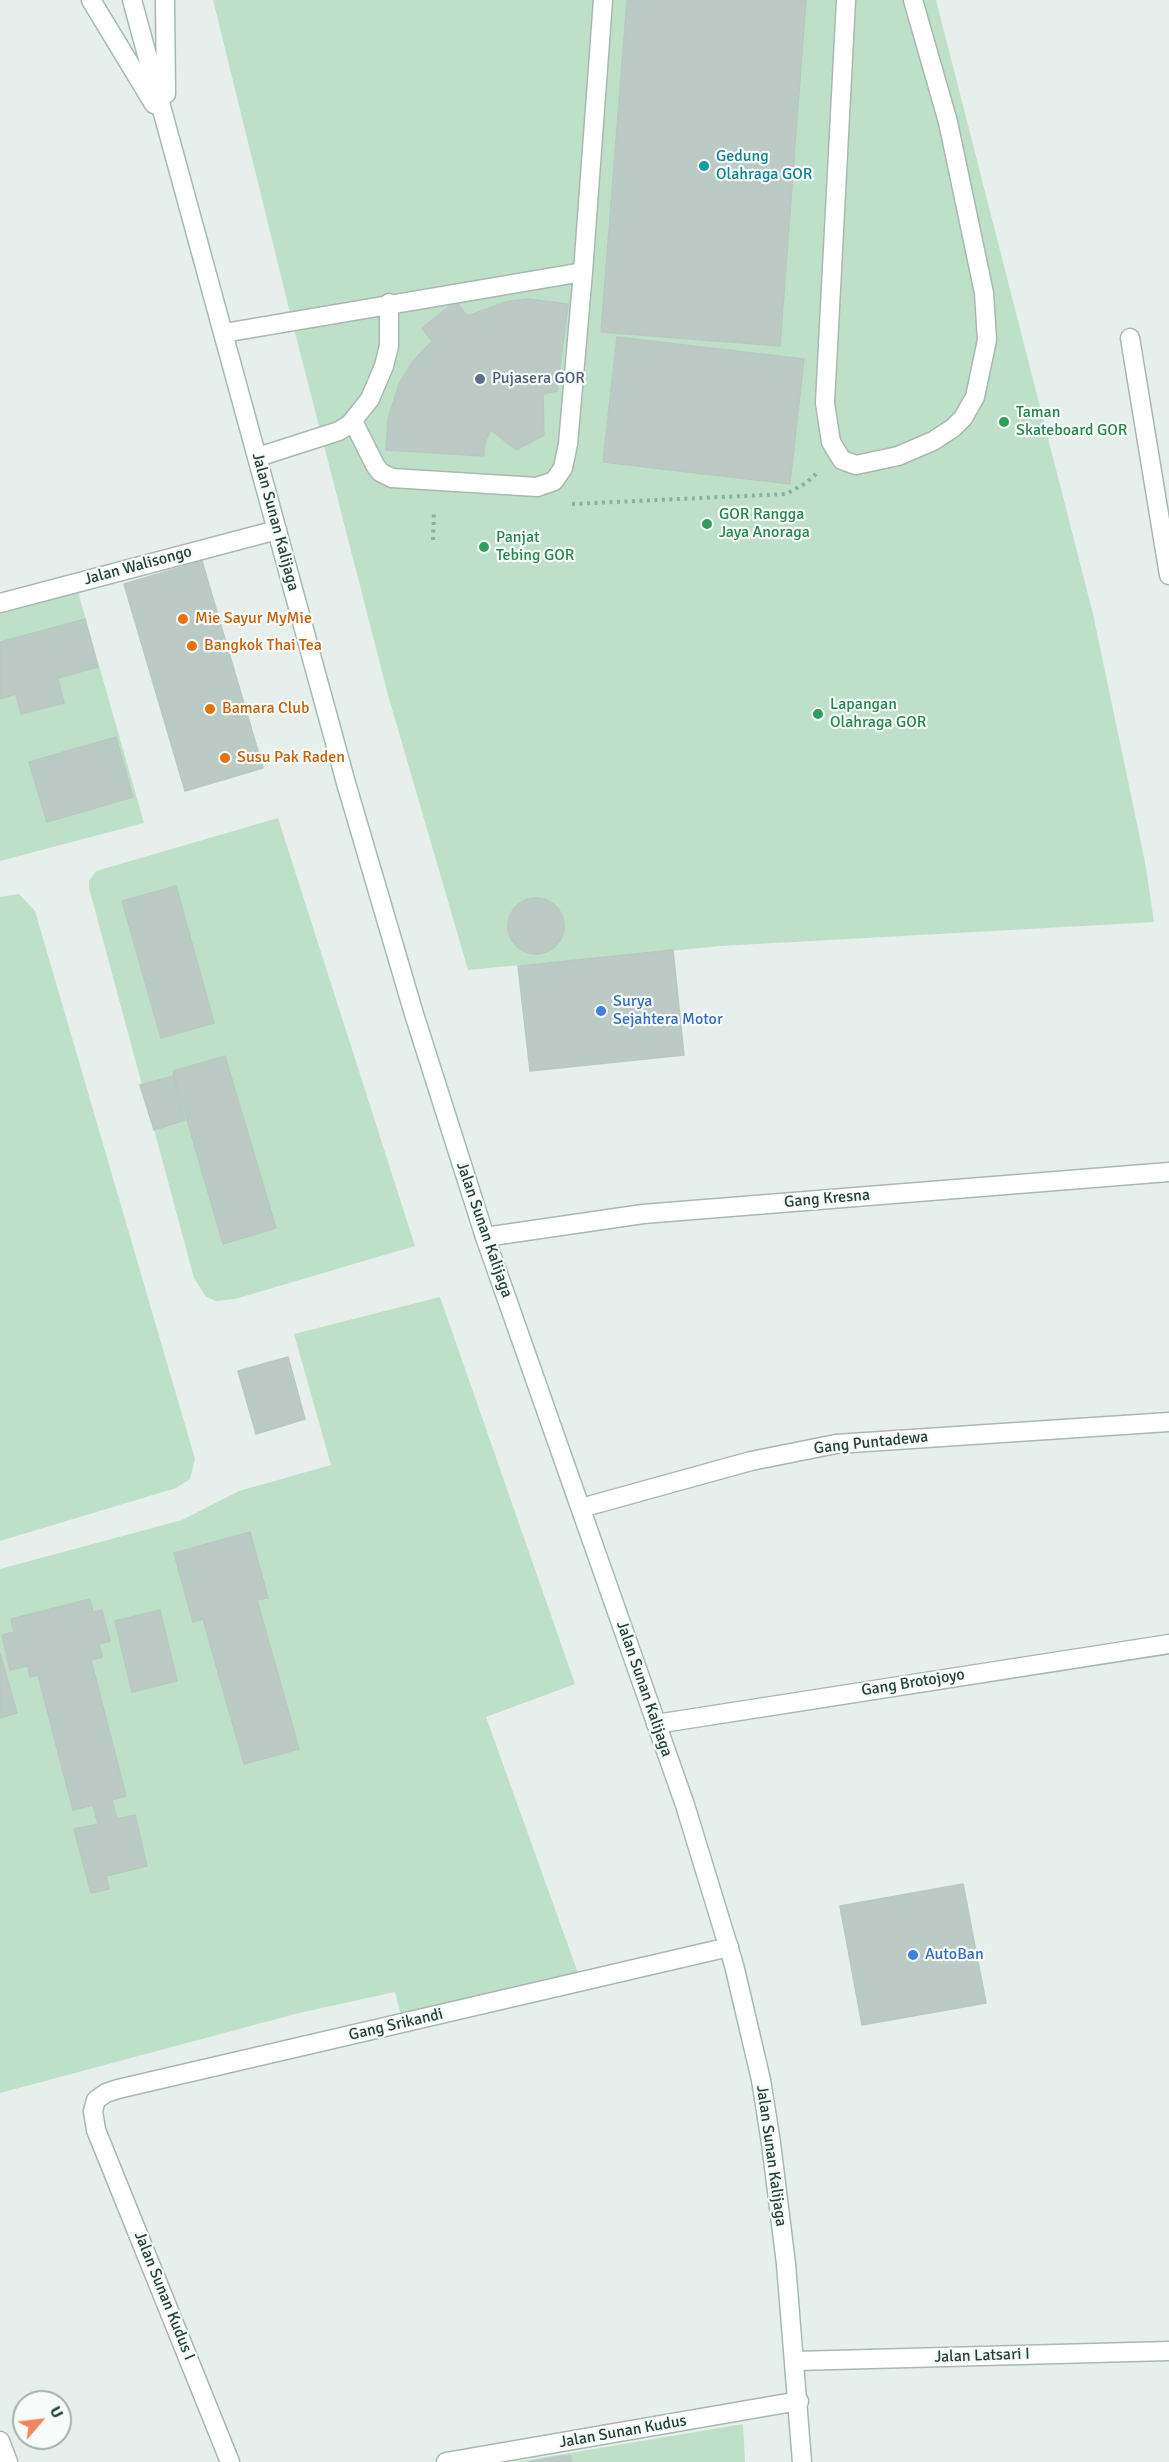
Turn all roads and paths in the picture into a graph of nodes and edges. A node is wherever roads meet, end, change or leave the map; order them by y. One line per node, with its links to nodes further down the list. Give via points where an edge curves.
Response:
1 (91, 0): 7 (street)
2 (132, 0): 7 (street, Jalan Sunan Kalijaga)
3 (165, 0): 7 (street)
4 (603, 0): 8 (street)
5 (846, 0): 13 (street, via 825,403 827,428)
6 (913, 0): 13 (street, via 948,122 984,293 987,318 983,363 970,408 943,435 898,456 872,463 848,464)
7 (167, 127): 10 (street, Jalan Sunan Kalijaga)
8 (583, 272): 9 (street); 15 (street, via 568,444 563,468)
9 (389, 303): 10 (street); 12 (street, via 389,346 384,366 370,399)
10 (224, 333): 14 (street, Jalan Sunan Kalijaga)
11 (1130, 338): 17 (street)
12 (353, 421): 14 (street, via 339,431); 15 (street, via 375,465 387,477 520,488)
13 (837, 454): 15 (path, via 806,483 786,494 574,504 563,500)
14 (258, 458): 16 (street, Jalan Sunan Kalijaga)
15 (552, 482)
16 (277, 530): 18 (street, Jalan Walisongo); 20 (street, Jalan Sunan Kalijaga, via 378,893)
17 (1169, 575)
18 (0, 603)
19 (1169, 1172): 20 (street, Gang Kresna, via 643,1214)
20 (485, 1237): 22 (street, Jalan Sunan Kalijaga)
21 (1169, 1422): 22 (street, Gang Puntadewa, via 836,1444 751,1461)
22 (581, 1508): 24 (street, Jalan Sunan Kalijaga)
23 (1169, 1644): 24 (street, Gang Brotojoyo)
24 (656, 1724): 25 (street, Jalan Sunan Kalijaga)
25 (729, 1947): 26 (street, Gang Srikandi, via 118,2089 96,2100); 28 (street, Jalan Sunan Kalijaga, via 761,2080)
26 (96, 2130): 32 (street, Jalan Sunan Kudus I)
27 (1169, 2351): 28 (street, Jalan Latsari I)
28 (796, 2361): 29 (street, Jalan Sunan Kalijaga)
29 (800, 2401): 33 (street, Jalan Sunan Kudus); 34 (street, Jalan Sunan Kalijaga)
30 (0, 2441): 31 (street)
31 (8, 2462)
32 (230, 2462)
33 (446, 2462)
34 (802, 2462)

